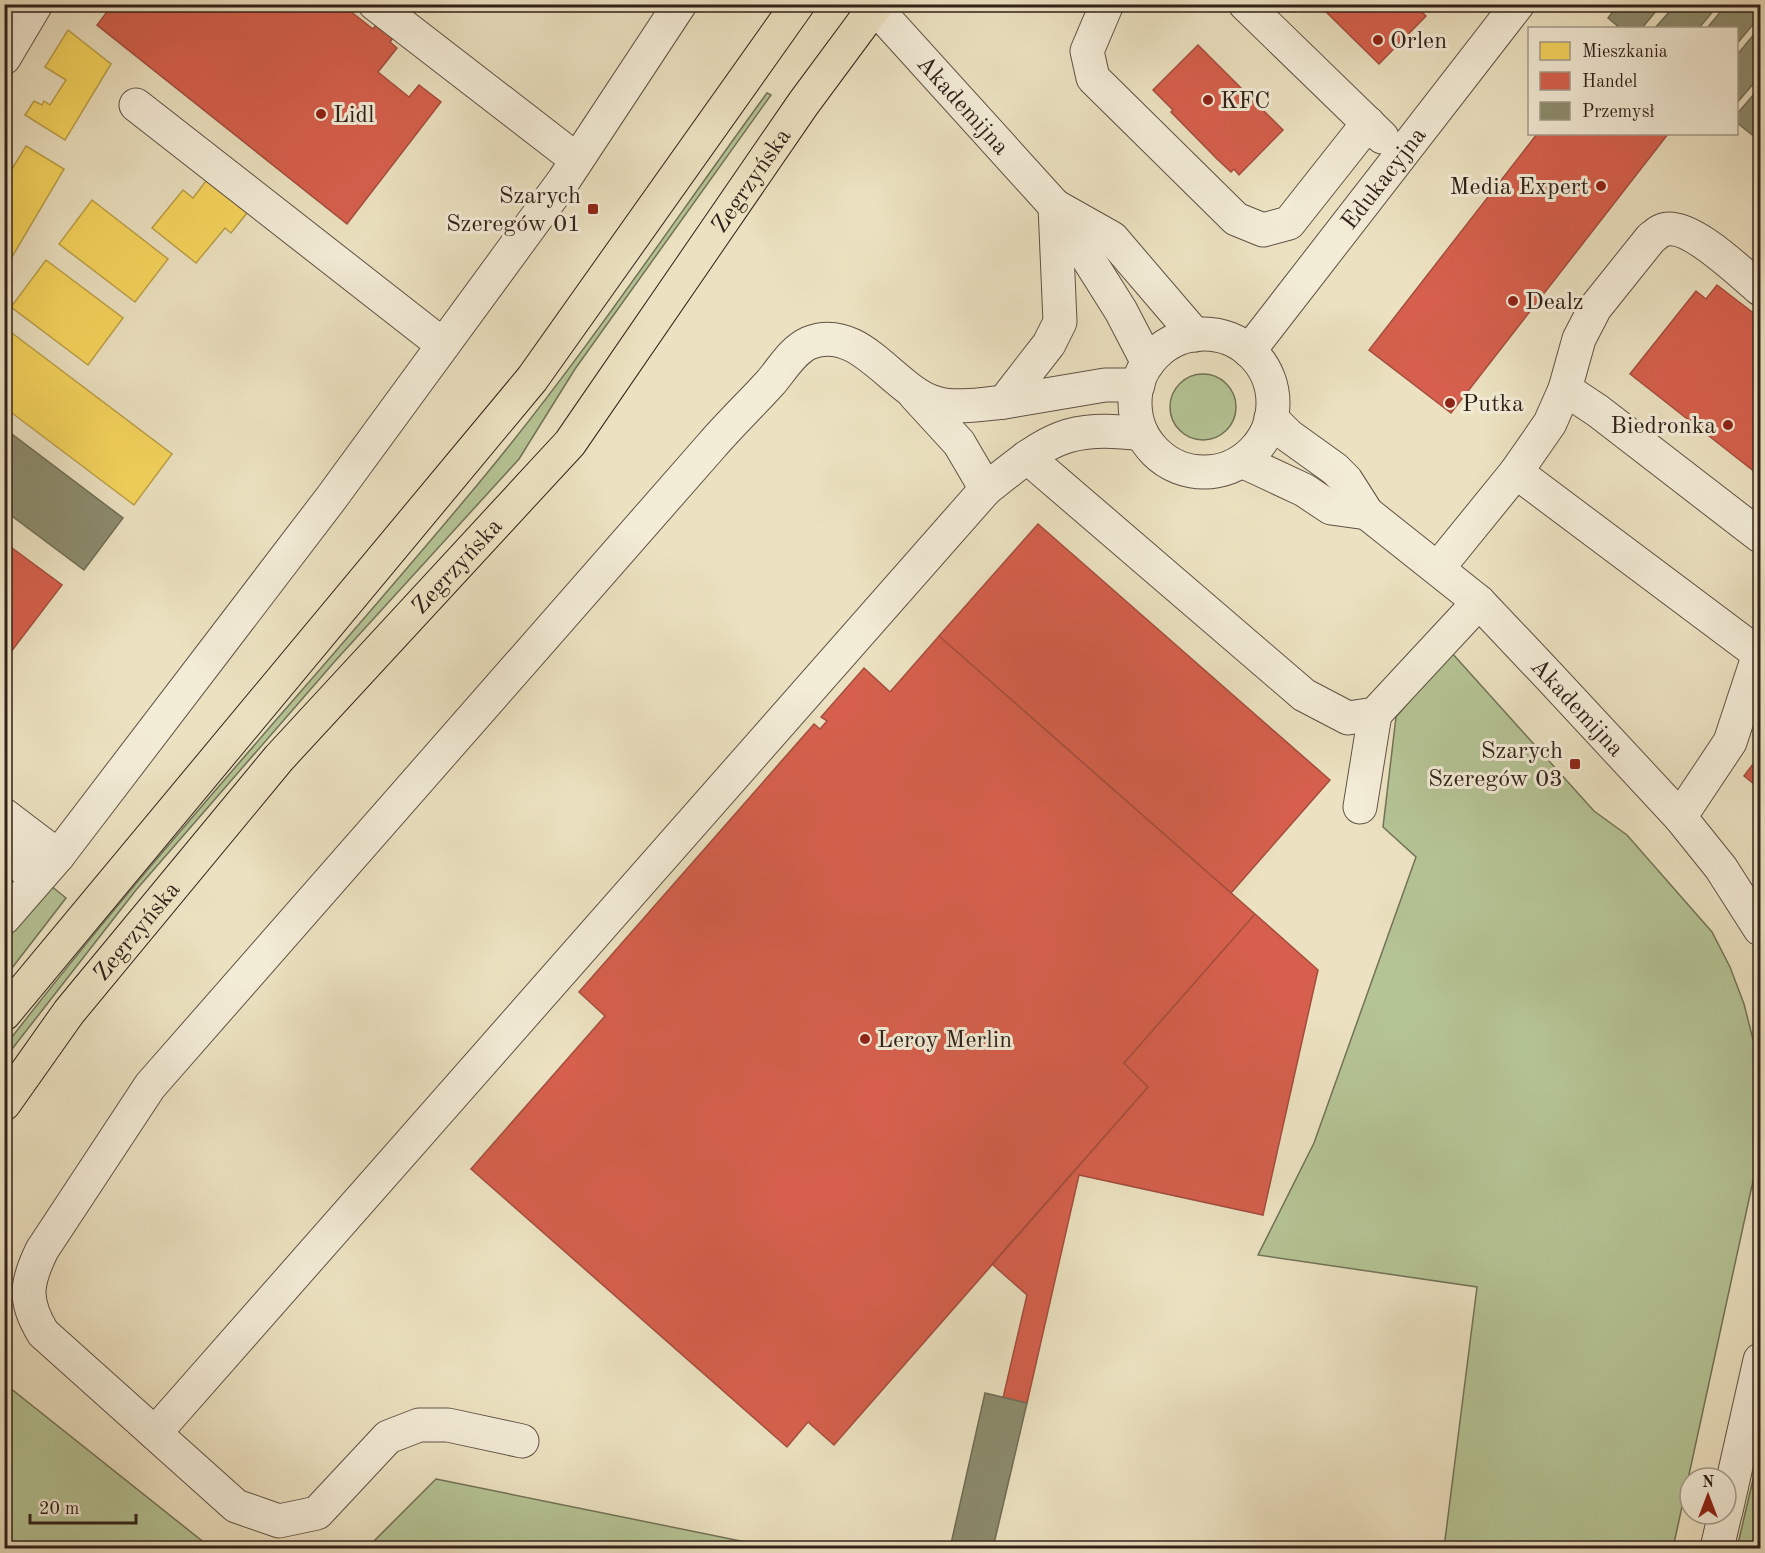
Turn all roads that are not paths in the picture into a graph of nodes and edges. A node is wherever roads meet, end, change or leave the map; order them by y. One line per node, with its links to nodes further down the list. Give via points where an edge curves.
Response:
1 (36, 4): 9 (street)
2 (375, 4): 13 (street)
3 (680, 4): 13 (street)
4 (798, 4): 42 (main road, Zegrzyńska, via 532,379)
5 (1107, 4): 11 (street, via 1087,51 1093,78 1236,219 1263,230 1289,223)
6 (1245, 4): 11 (street)
7 (1518, 4): 12 (street, Edukacyjna)
8 (874, 5): 14 (street, Akademijna); 43 (main road, Zegrzyńska, via 570,443 279,758 69,1012)
9 (4, 58)
10 (136, 105): 17 (street)
11 (1368, 123): 12 (street)
12 (1401, 155): 18 (street, Edukacyjna)
13 (577, 160): 17 (street)
14 (1055, 206): 16 (street, Akademijna, via 1112,238); 19 (street, Akademijna, via 1121,311); 22 (street, via 1060,322 1049,344)
15 (1761, 289): 20 (street, via 1695,237 1679,230 1663,230 1651,238 1595,308 1578,339)
16 (1195, 335): 18 (street, via 1224,337); 19 (street, via 1174,341)
17 (443, 345): 39 (street, via 332,497)
18 (1249, 351): 23 (street, via 1267,374 1272,389)
19 (1143, 374): 22 (street, via 1105,385); 24 (street, via 1136,418)
20 (1565, 389): 27 (street, via 1550,423); 30 (street)
21 (915, 395): 22 (street, via 936,404); 28 (street, via 959,443); 45 (street, via 866,353 846,343 822,340 801,348 150,1086 42,1250 27,1294 43,1333)
22 (1004, 402)
23 (1271, 418): 26 (street, via 1256,450); 29 (street, Akademijna, via 1346,480)
24 (1142, 434): 25 (street, via 1099,430 1078,433 1045,443); 26 (street, via 1151,448 1178,468 1211,472)
25 (1027, 457): 28 (street); 34 (street, via 1304,695 1348,718)
26 (1242, 461): 29 (street, Akademijna, via 1304,490 1331,508)
27 (1516, 472): 31 (street); 33 (street)
28 (986, 489): 45 (street)
29 (1367, 513): 31 (street, Akademijna)
30 (1761, 536)
31 (1438, 568): 32 (street, Akademijna)
32 (1479, 602): 34 (street); 37 (street, Akademijna)
33 (1760, 653): 37 (street, via 1730,742)
34 (1375, 714): 35 (street)
35 (1360, 807)
36 (4, 814): 39 (street)
37 (1680, 817): 41 (street, Akademijna, via 1721,868)
38 (4, 853): 39 (street)
39 (47, 867): 40 (street)
40 (4, 918)
41 (1761, 929)
42 (4, 1014)
43 (4, 1104)
44 (1761, 1360): 47 (street)
45 (155, 1433): 46 (street, via 236,1506 279,1521 317,1513 388,1437 419,1425 448,1425)
46 (522, 1441)
47 (1737, 1466)
48 (1723, 1526): 49 (street)
49 (1717, 1548)

